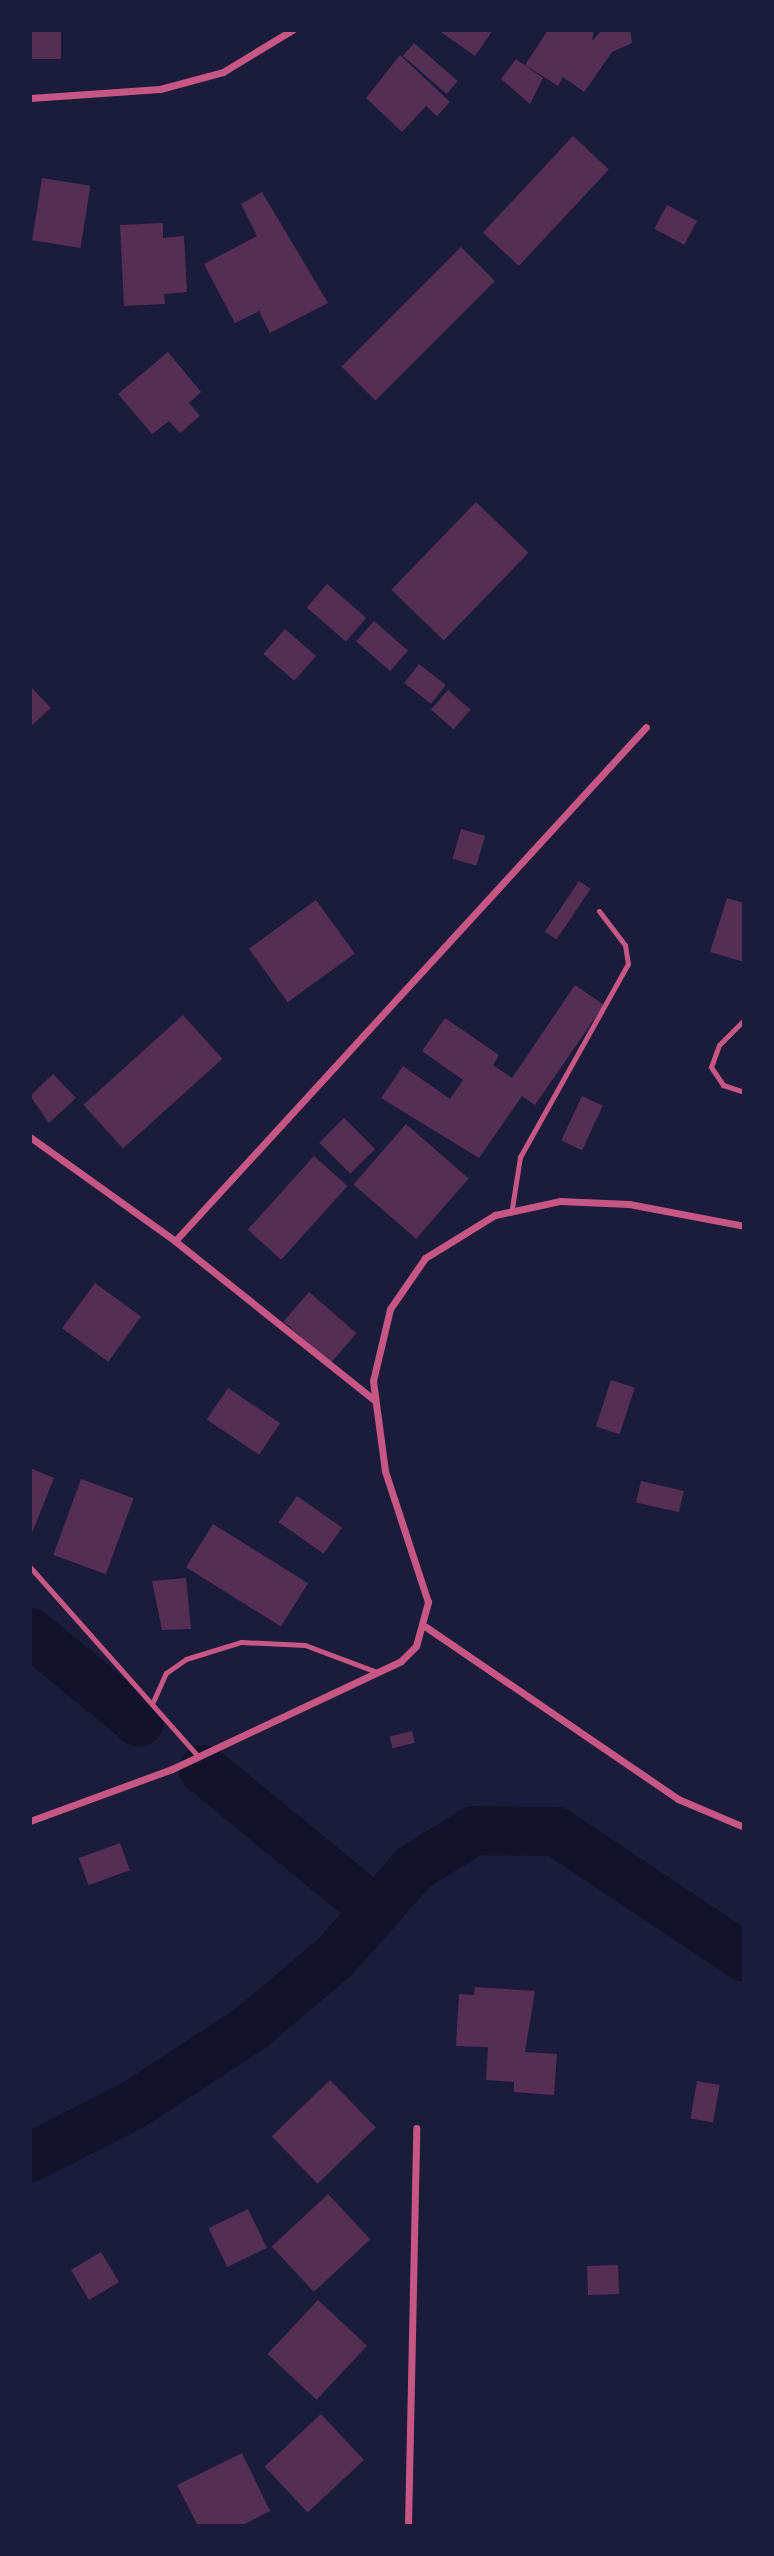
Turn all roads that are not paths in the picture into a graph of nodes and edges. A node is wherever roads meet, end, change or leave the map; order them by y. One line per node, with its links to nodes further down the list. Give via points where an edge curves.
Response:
1 (292, 30): 2 (street, via 223,72 160,89)
2 (30, 98)
3 (646, 727): 10 (street)
4 (599, 911): 8 (lane, via 625,945 628,964 520,1157)
5 (744, 1020): 6 (lane, via 719,1045 711,1067 723,1085)
6 (744, 1092)
7 (30, 1137): 10 (street)
8 (512, 1208): 9 (street, via 560,1201 629,1204); 11 (street, via 425,1258 406,1279 380,1340)
9 (744, 1226)
10 (175, 1241): 11 (street)
11 (374, 1400): 13 (street, via 384,1471 428,1602)
12 (30, 1567): 15 (lane)
13 (426, 1627): 14 (street, via 409,1654); 18 (street, via 678,1799)
14 (377, 1672): 15 (lane, via 305,1645 241,1642 186,1659 166,1673); 16 (street)
15 (152, 1704): 16 (lane)
16 (198, 1756): 17 (street)
17 (30, 1821)
18 (744, 1827)
19 (416, 2128): 20 (street)
20 (408, 2526)

